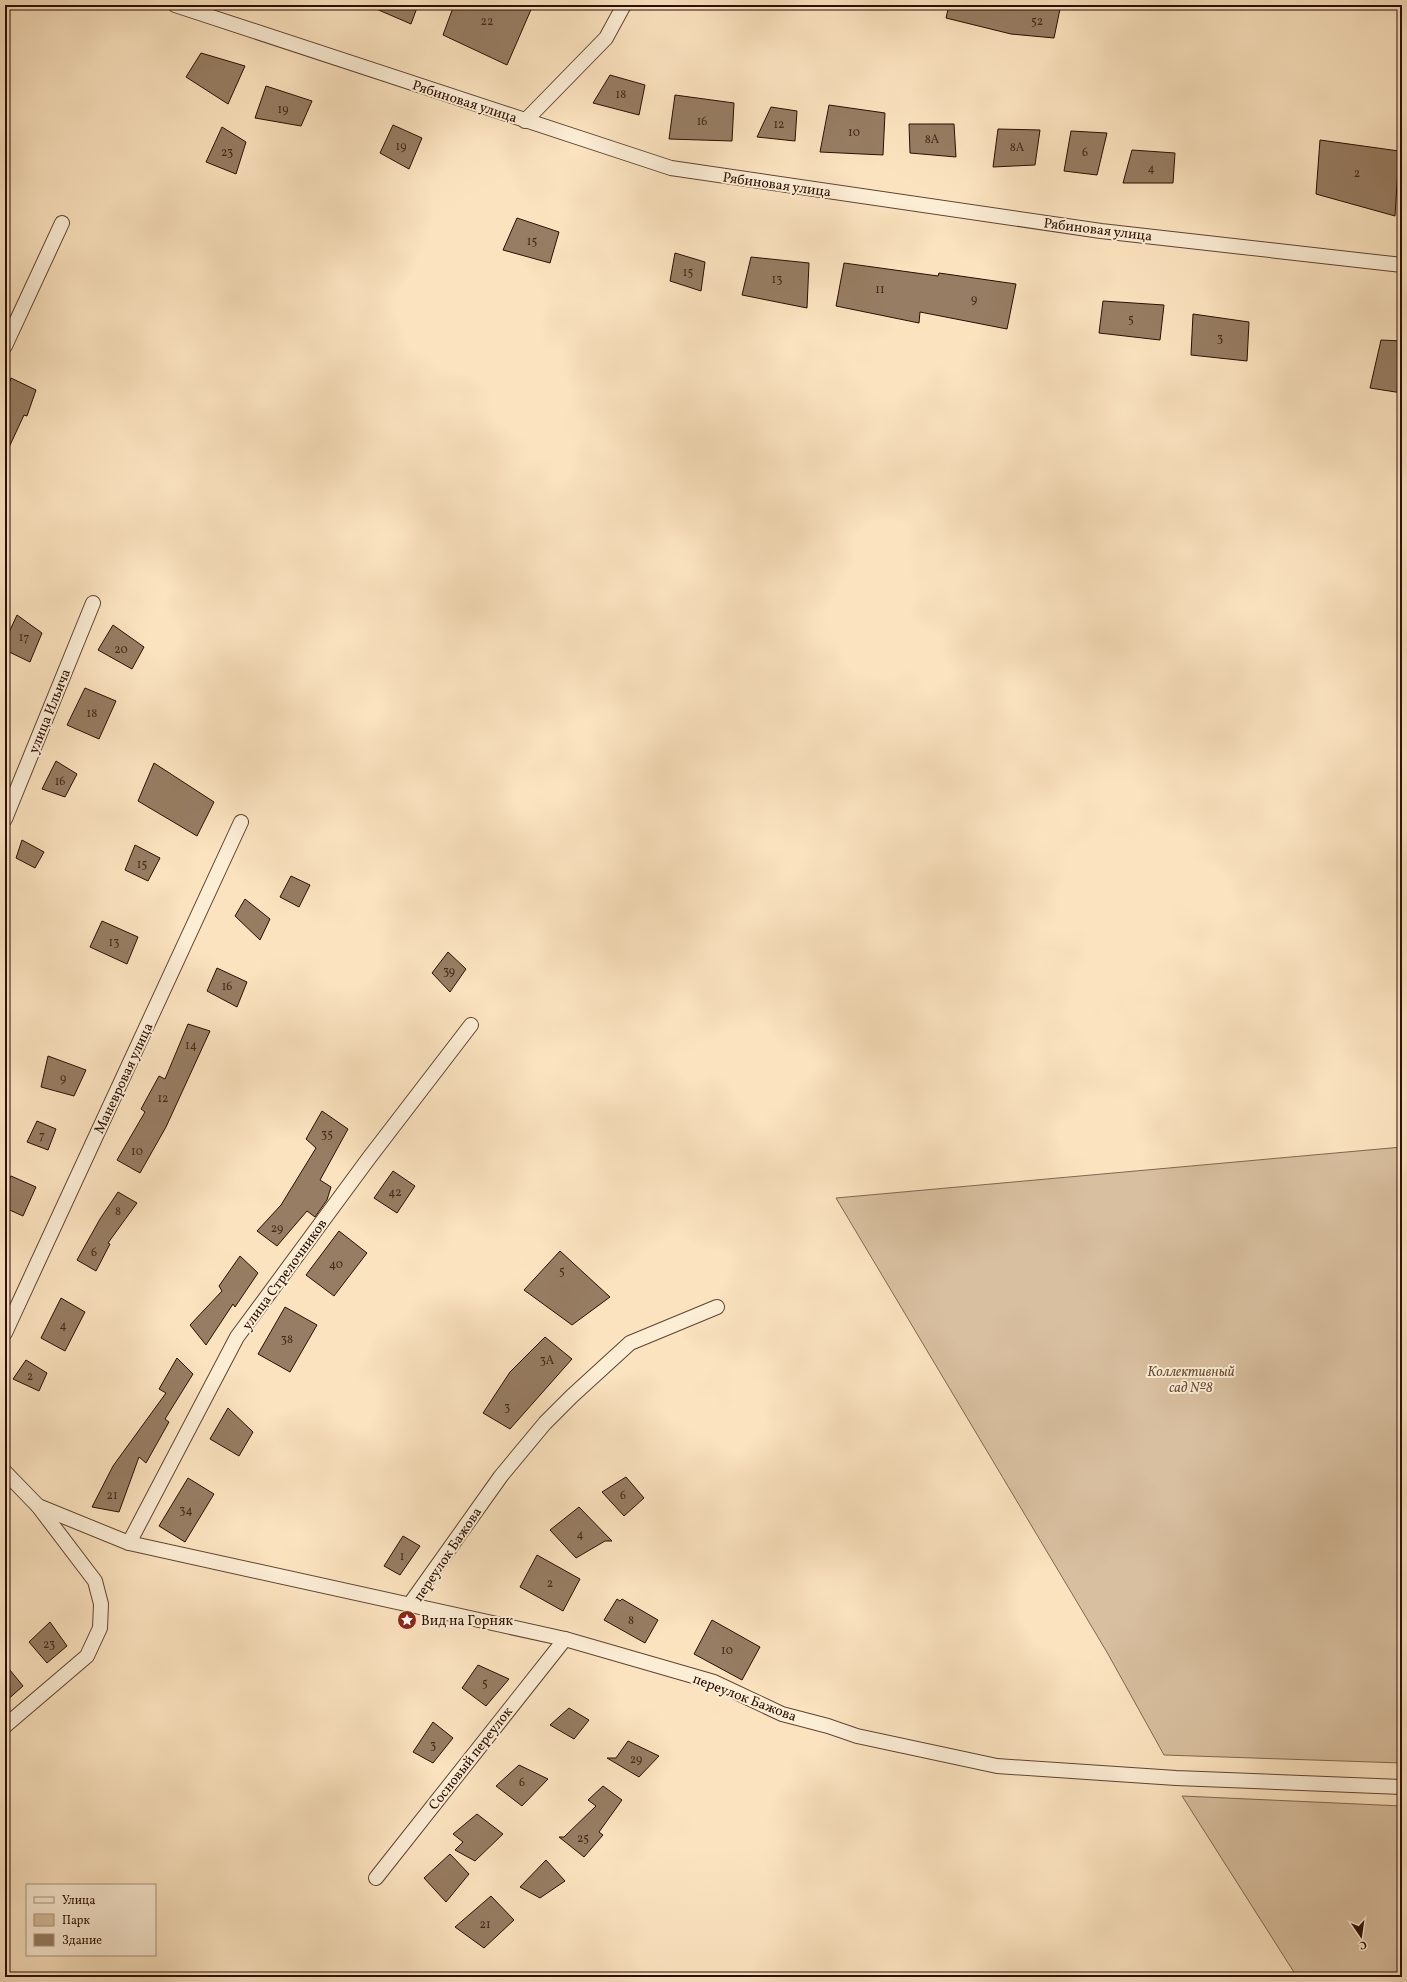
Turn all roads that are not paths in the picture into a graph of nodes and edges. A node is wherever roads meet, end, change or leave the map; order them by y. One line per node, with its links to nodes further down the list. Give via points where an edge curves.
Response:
1 (174, 5): 3 (street, Рябиновая улица)
2 (624, 5): 3 (street, via 606,38)
3 (525, 120): 5 (street, Рябиновая улица, via 671,168 1101,231)
4 (62, 223): 6 (street)
5 (1402, 265)
6 (5, 346)
7 (93, 603): 8 (street, улица Ильича)
8 (5, 819)
9 (241, 822): 12 (street, Маневровая улица)
10 (471, 1025): 15 (street, улица Стрелочников, via 369,1158 238,1337)
11 (717, 1307): 16 (street, переулок Бажова, via 630,1343 572,1396 545,1423 501,1476)
12 (5, 1333)
13 (5, 1472): 14 (street)
14 (38, 1506): 15 (street); 18 (street, via 95,1581 101,1604 100,1628 87,1656)
15 (129, 1543): 16 (street)
16 (410, 1604): 17 (street, переулок Бажова)
17 (565, 1638): 19 (street, переулок Бажова, via 714,1682 782,1714 857,1736 998,1766 1176,1778); 20 (street, Сосновый переулок)
18 (5, 1726)
19 (1402, 1787)
20 (376, 1878)

